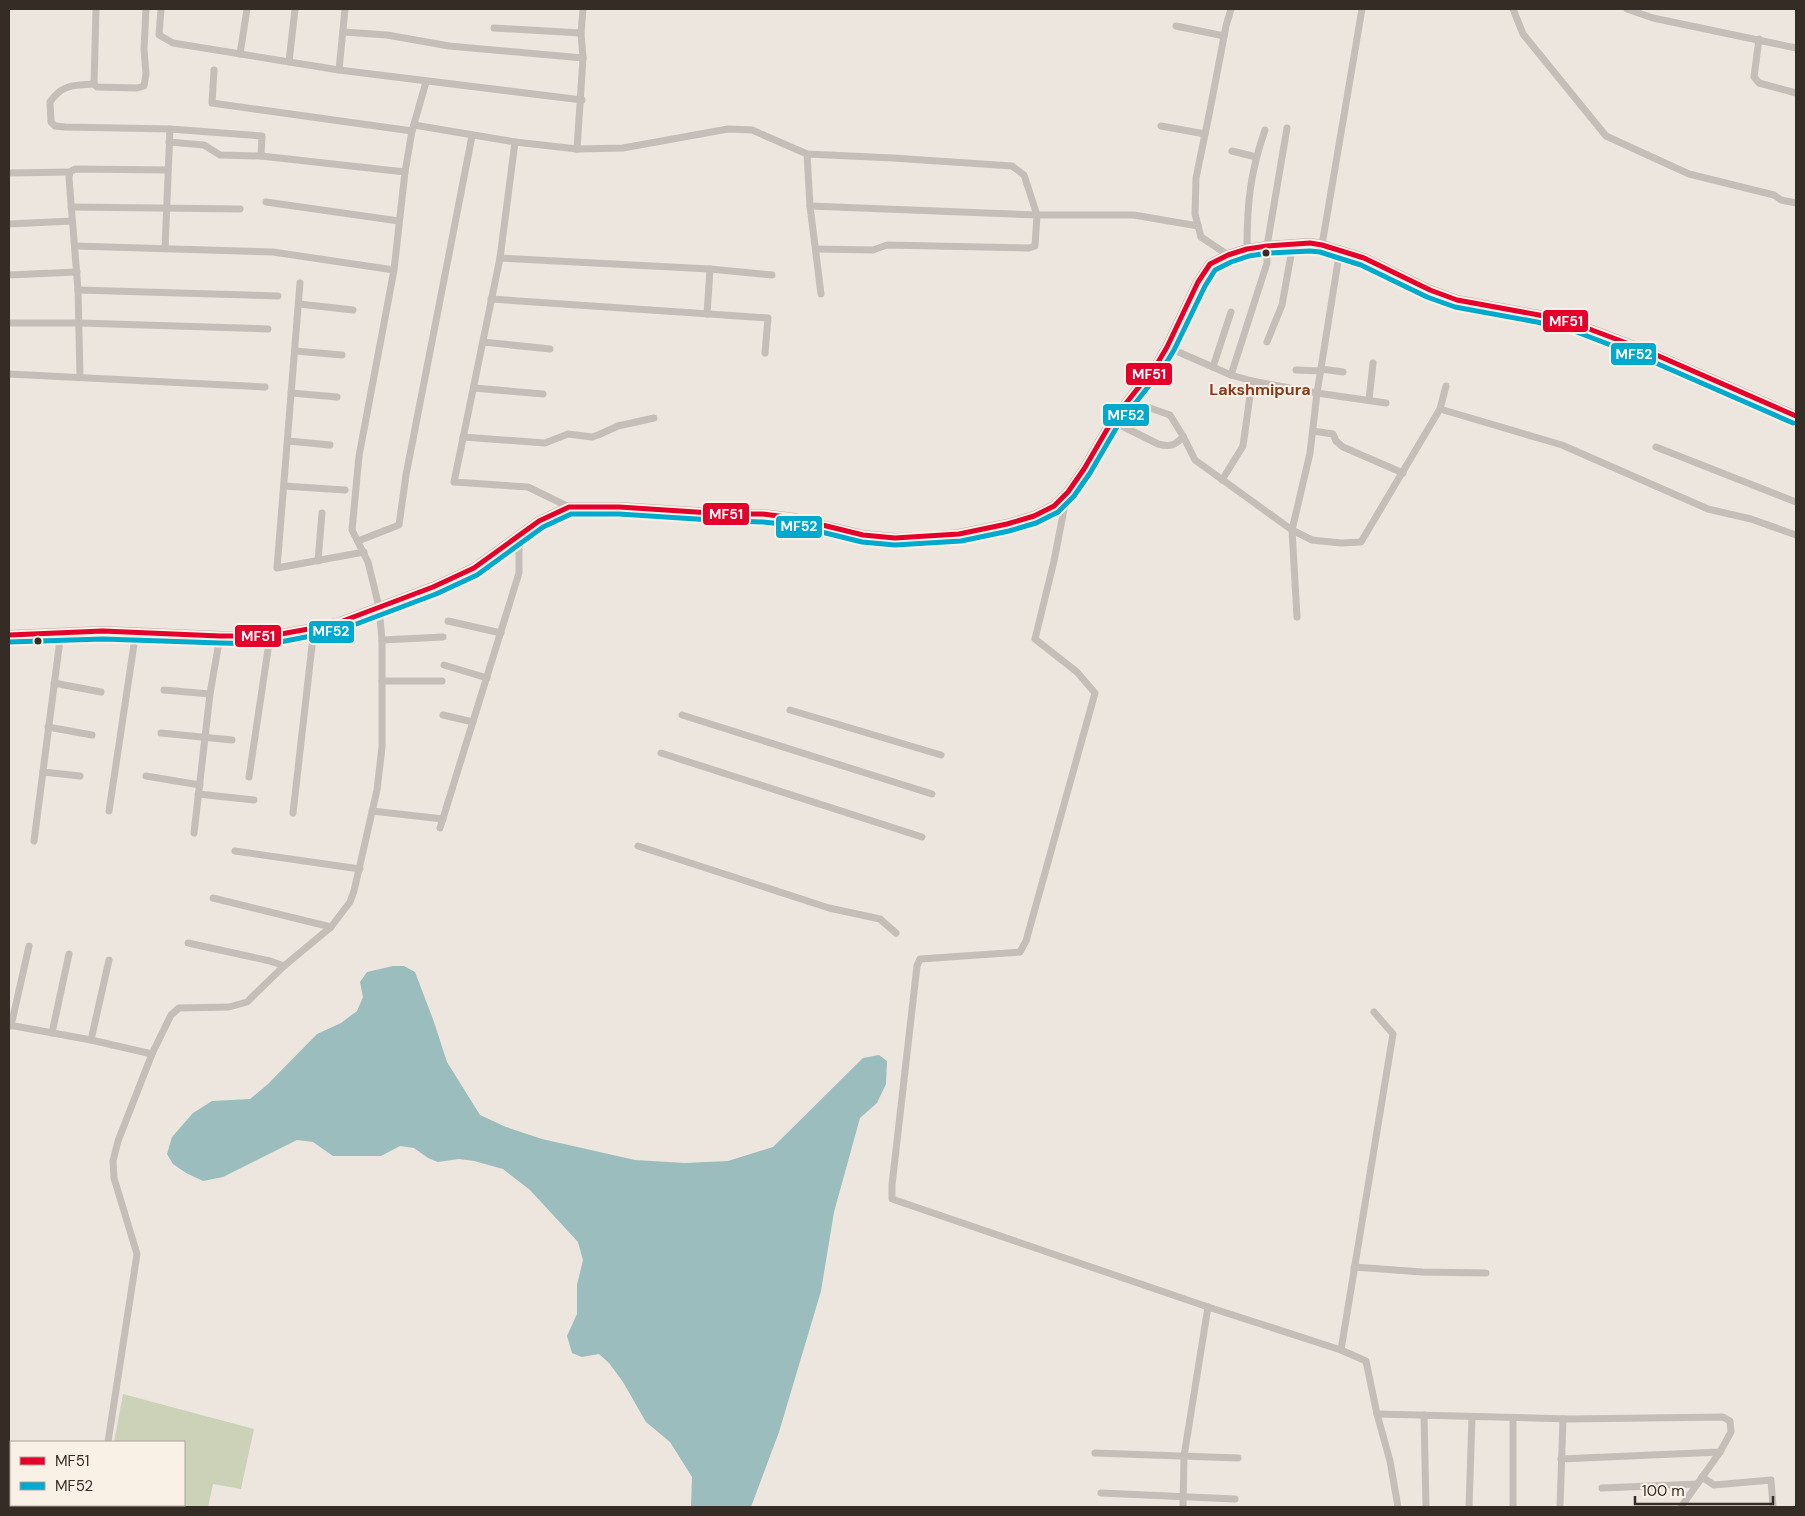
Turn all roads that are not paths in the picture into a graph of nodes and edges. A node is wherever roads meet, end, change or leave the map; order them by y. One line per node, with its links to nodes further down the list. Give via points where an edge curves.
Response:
1 (96, 9): 27 (street)
2 (146, 9): 27 (street, via 144,86 97,87)
3 (161, 9): 21 (street, via 159,35 173,43)
4 (247, 9): 21 (street)
5 (295, 9): 23 (street)
6 (345, 9): 16 (street)
7 (583, 9): 17 (street)
8 (1231, 9): 18 (street)
9 (1362, 9): 60 (street)
10 (1513, 9): 49 (street, via 1523,34 1606,136 1689,174)
11 (1627, 9): 13 (street)
12 (1649, 9): 13 (street)
13 (1653, 18): 19 (street)
14 (1176, 26): 18 (street)
15 (494, 28): 17 (street)
16 (343, 32): 22 (street, via 387,35 449,46); 25 (street)
17 (581, 33): 22 (street)
18 (1224, 36): 35 (street)
19 (1759, 39): 20 (street); 28 (street, via 1754,77 1759,83)
20 (1796, 48)
21 (240, 54): 23 (street)
22 (583, 58): 29 (street)
23 (289, 62): 25 (street)
24 (214, 70): 32 (street, via 212,103)
25 (339, 70): 26 (street)
26 (426, 82): 29 (street); 32 (street)
27 (94, 84): 31 (street, via 72,84 59,91 50,102 51,122 65,127)
28 (1796, 93)
29 (582, 100): 39 (street)
30 (1161, 126): 35 (street)
31 (170, 128): 37 (street); 42 (street, via 262,136)
32 (413, 128): 36 (street); 46 (street)
33 (1287, 128): 62 (street)
34 (1265, 130): 43 (street)
35 (1205, 134): 58 (street, via 1196,178)
36 (472, 136): 38 (street); 133 (street, via 399,524)
37 (170, 142): 42 (street, via 204,145 220,155); 44 (street)
38 (515, 142): 39 (street); 68 (street)
39 (577, 149): 41 (street, via 623,148 728,129 752,130)
40 (1232, 152): 43 (street)
41 (807, 154): 50 (street); 54 (street, via 1012,166 1024,175)
42 (261, 156): 46 (street)
43 (1256, 157): 65 (street, via 1250,188)
44 (168, 170): 45 (street, via 75,169); 52 (street)
45 (70, 172): 47 (street); 51 (street)
46 (405, 172): 55 (street)
47 (9, 173)
48 (266, 202): 55 (street)
49 (1796, 203)
50 (810, 206): 54 (street); 64 (street)
51 (71, 207): 52 (street); 56 (street)
52 (167, 208): 53 (street); 63 (street)
53 (240, 209)
54 (1037, 215): 58 (street, via 1134,215); 64 (street, via 1035,246 1029,248 887,245 873,250)
55 (399, 221): 70 (street)
56 (72, 222): 57 (street); 61 (street)
57 (9, 224)
58 (1198, 226): 67 (street, via 1201,237)
59 (1293, 244): 60 (main road); 62 (main road); 87 (street, via 1282,305)
60 (1322, 245): 66 (main road)
61 (75, 246): 63 (street); 71 (street)
62 (1267, 246): 65 (main road); 99 (street, via 1267,264)
63 (166, 248): 70 (street, via 273,252)
64 (816, 248): 76 (street)
65 (1247, 249): 67 (main road)
66 (1340, 250): 96 (street); 113 (main road, via 1457,300 1576,324)
67 (1228, 255): 88 (main road, via 1210,264 1198,282)
68 (500, 258): 69 (street); 78 (street)
69 (710, 269): 73 (street); 82 (street)
70 (394, 270): 133 (street, via 359,456 352,530)
71 (77, 272): 72 (street); 75 (street)
72 (9, 275)
73 (772, 275)
74 (300, 283): 79 (street)
75 (78, 290): 77 (street); 84 (street)
76 (821, 294)
77 (278, 296)
78 (491, 299): 82 (street); 86 (street)
79 (299, 304): 80 (street); 90 (street)
80 (353, 310)
81 (1231, 312): 94 (street)
82 (707, 314): 91 (street, via 768,318)
83 (9, 323): 84 (street)
84 (80, 323): 85 (street); 100 (street)
85 (268, 329)
86 (483, 342): 89 (street); 104 (street)
87 (1266, 342)
88 (1167, 347): 94 (street); 109 (main road)
89 (550, 349)
90 (295, 351): 92 (street); 105 (street)
91 (765, 353)
92 (342, 356)
93 (1373, 363): 110 (street)
94 (1213, 367): 99 (street)
95 (1296, 370): 96 (street)
96 (1321, 370): 97 (street); 106 (street)
97 (1343, 372)
98 (9, 374): 100 (street)
99 (1231, 375): 101 (street)
100 (80, 376): 103 (street)
101 (1252, 381): 106 (street); 123 (street, via 1244,446)
102 (1446, 386): 112 (street)
103 (265, 387)
104 (474, 388): 107 (street); 118 (street)
105 (292, 393): 108 (street); 119 (street)
106 (1317, 393): 110 (street); 116 (street)
107 (543, 394)
108 (337, 398)
109 (1128, 400): 115 (main road); 117 (street, via 1170,415)
110 (1369, 400): 111 (street)
111 (1386, 402)
112 (1440, 409): 122 (street); 132 (street, via 1562,445 1708,509 1751,519)
113 (1796, 416)
114 (654, 418): 118 (street, via 618,426 598,436 568,434 545,443)
115 (1112, 420): 117 (street, via 1165,446 1172,446); 126 (main road)
116 (1313, 430): 122 (street, via 1333,434 1343,447); 130 (street)
117 (1183, 436): 123 (street, via 1195,460)
118 (464, 437): 128 (street, via 454,482 528,487)
119 (288, 441): 120 (street); 124 (street)
120 (330, 445)
121 (1656, 447): 127 (street)
122 (1403, 473): 130 (street, via 1361,542 1342,544 1312,540)
123 (1222, 480): 130 (street)
124 (284, 486): 125 (street); 135 (street, via 277,568)
125 (345, 490)
126 (1068, 492): 128 (main road, via 1054,506 1034,516 1008,524 930,537 863,535 763,514); 201 (street, via 1035,639 1077,672 1095,693 1026,941 1020,952 920,959 917,966 892,1199)
127 (1796, 502)
128 (569, 506): 131 (main road)
129 (322, 514): 135 (street)
130 (1292, 530): 137 (street)
131 (519, 535): 136 (main road, via 474,568); 142 (street, via 519,574)
132 (1796, 535)
133 (358, 541): 134 (street)
134 (364, 552): 135 (street); 136 (street)
135 (318, 561)
136 (378, 607): 139 (main road); 147 (street)
137 (1297, 617)
138 (448, 621): 142 (street)
139 (314, 628): 145 (main road); 177 (street)
140 (136, 631): 141 (main road); 144 (main road); 175 (street)
141 (61, 632): 143 (main road); 152 (street)
142 (501, 633): 149 (street)
143 (9, 635)
144 (220, 636): 145 (main road); 155 (street)
145 (270, 636): 170 (street)
146 (443, 637): 147 (street)
147 (382, 640): 150 (street)
148 (444, 665): 149 (street)
149 (487, 678): 159 (street)
150 (382, 681): 151 (street); 176 (street, via 382,747)
151 (442, 681)
152 (54, 683): 154 (street); 160 (street)
153 (164, 690): 155 (street)
154 (100, 692)
155 (210, 694): 163 (street)
156 (790, 710): 166 (street)
157 (442, 714): 159 (street)
158 (682, 715): 173 (street)
159 (474, 722): 178 (street)
160 (48, 728): 162 (street); 167 (street)
161 (161, 732): 163 (street)
162 (92, 734)
163 (205, 737): 164 (street); 171 (street)
164 (232, 740)
165 (661, 753): 181 (street)
166 (941, 755)
167 (43, 772): 168 (street); 182 (street)
168 (80, 776)
169 (146, 776): 171 (street)
170 (249, 777)
171 (200, 785): 172 (street)
172 (198, 794): 174 (street); 180 (street)
173 (932, 794)
174 (254, 800)
175 (109, 811)
176 (372, 812): 178 (street); 185 (street)
177 (293, 813)
178 (443, 819): 179 (street)
179 (440, 828)
180 (194, 833)
181 (922, 837)
182 (34, 841)
183 (638, 846): 188 (street, via 829,908 880,919)
184 (235, 851): 185 (street)
185 (360, 869): 187 (street, via 350,902)
186 (214, 898): 187 (street)
187 (331, 927): 193 (street)
188 (896, 933)
189 (188, 943): 193 (street)
190 (29, 946): 195 (street)
191 (69, 954): 196 (street)
192 (110, 960): 197 (street)
193 (284, 966): 198 (street, via 247,1002 229,1008 179,1008 171,1015)
194 (1374, 1012): 199 (street, via 1393,1034)
195 (10, 1025): 196 (street)
196 (52, 1033): 197 (street)
197 (91, 1040): 198 (street)
198 (152, 1054): 208 (street, via 113,1161 114,1178 137,1254)
199 (1354, 1267): 200 (street); 202 (street)
200 (1486, 1273)
201 (1208, 1307): 202 (street); 211 (street)
202 (1341, 1350): 203 (street, via 1366,1360)
203 (1376, 1414): 204 (street); 221 (street, via 1390,1461)
204 (1424, 1415): 205 (street); 222 (street)
205 (1472, 1417): 206 (street); 223 (street)
206 (1513, 1418): 207 (street); 224 (street)
207 (1563, 1419): 209 (street, via 1723,1417 1730,1421 1731,1432); 213 (street)
208 (108, 1441)
209 (1720, 1452): 213 (street); 214 (street)
210 (1095, 1453): 211 (street)
211 (1184, 1456): 212 (street); 218 (street)
212 (1238, 1458)
213 (1561, 1460): 225 (street)
214 (1702, 1477): 215 (street); 227 (street, via 1714,1485 1771,1480)
215 (1697, 1484): 216 (street); 226 (street)
216 (1602, 1488)
217 (1101, 1493): 218 (street)
218 (1183, 1497): 219 (street); 220 (street)
219 (1234, 1499)
220 (1183, 1507)
221 (1398, 1507)
222 (1426, 1507)
223 (1469, 1507)
224 (1513, 1507)
225 (1560, 1507)
226 (1680, 1507)
227 (1773, 1507)

